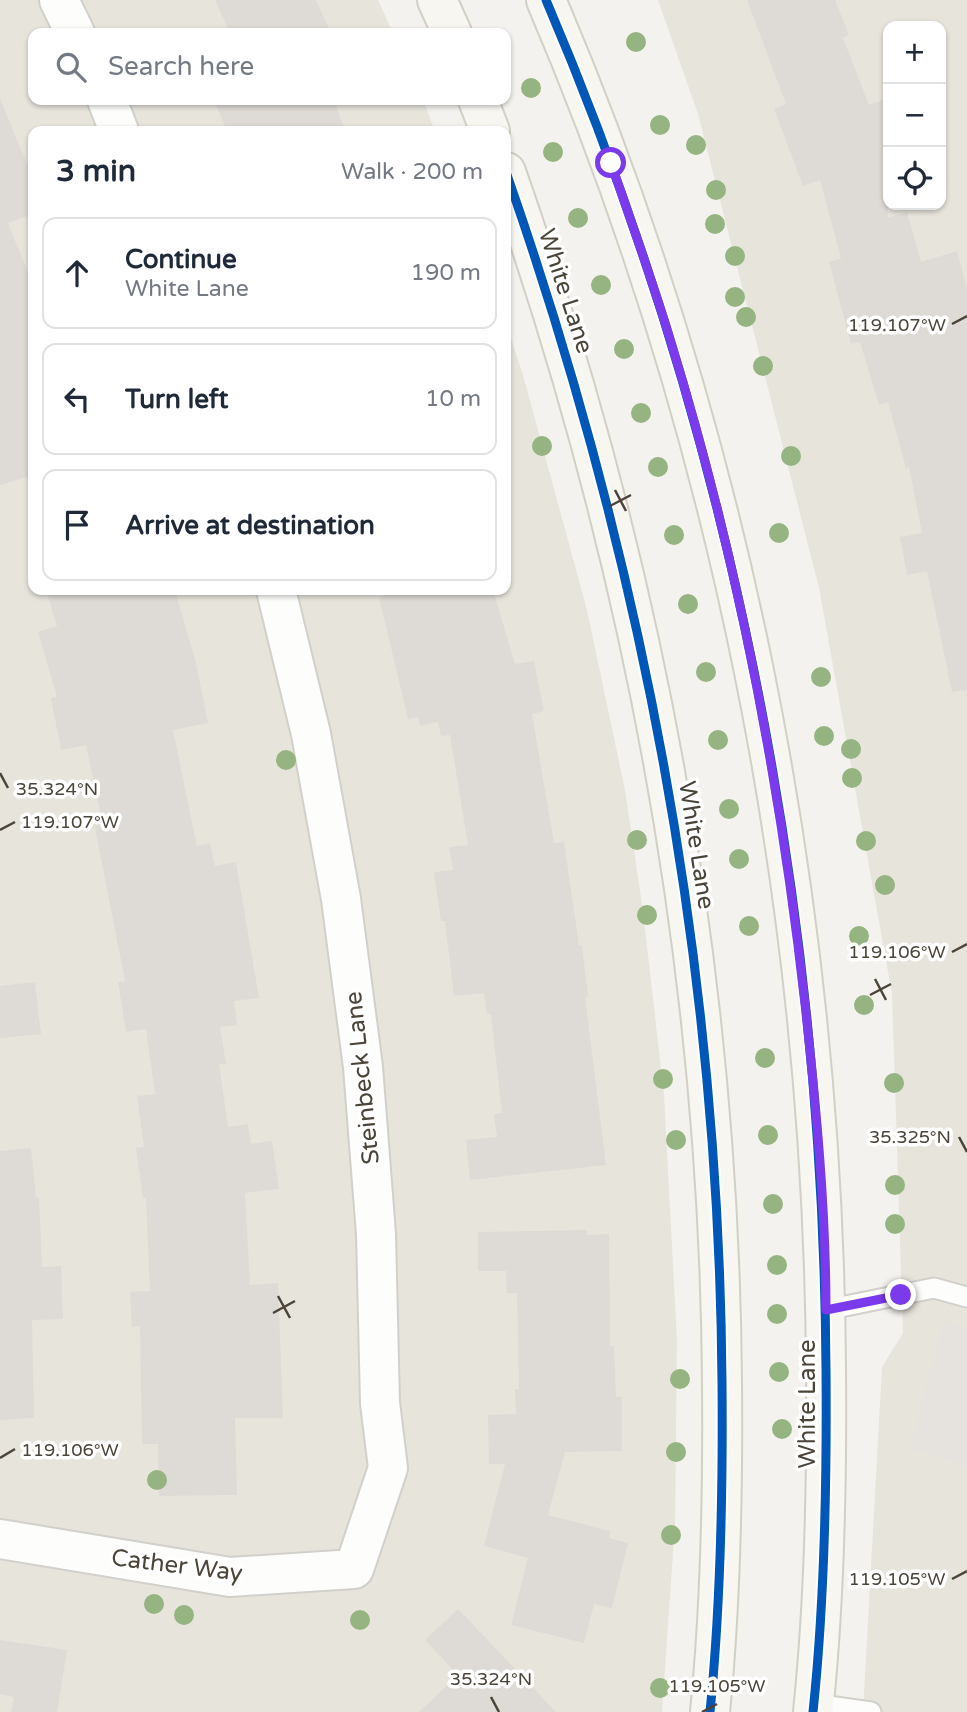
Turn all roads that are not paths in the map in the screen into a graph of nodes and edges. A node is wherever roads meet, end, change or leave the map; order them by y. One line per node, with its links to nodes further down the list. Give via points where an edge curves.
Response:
1 (59, 0): 4 (street)
2 (437, 0): 5 (main road)
3 (546, 0): 13 (main road, White Lane, via 611,163 671,342 721,525 762,711 793,897 813,1073)
4 (73, 28)
5 (450, 28)
6 (109, 105): 8 (street)
7 (480, 105): 9 (main road)
8 (118, 126)
9 (488, 126)
10 (511, 187): 17 (main road, White Lane, via 567,353 617,536 658,722 689,908 710,1097 721,1286 723,1476)
11 (277, 595): 15 (street, Steinbeck Lane, via 311,734 341,899 363,1067 376,1234 380,1404 388,1468)
12 (967, 1297): 13 (lane, via 934,1288)
13 (826, 1310): 16 (main road, White Lane, via 827,1465)
14 (0, 1539): 15 (street, Cather Way, via 230,1577)
15 (354, 1569)
16 (814, 1708): 18 (lane)
17 (710, 1712)
18 (871, 1712)

